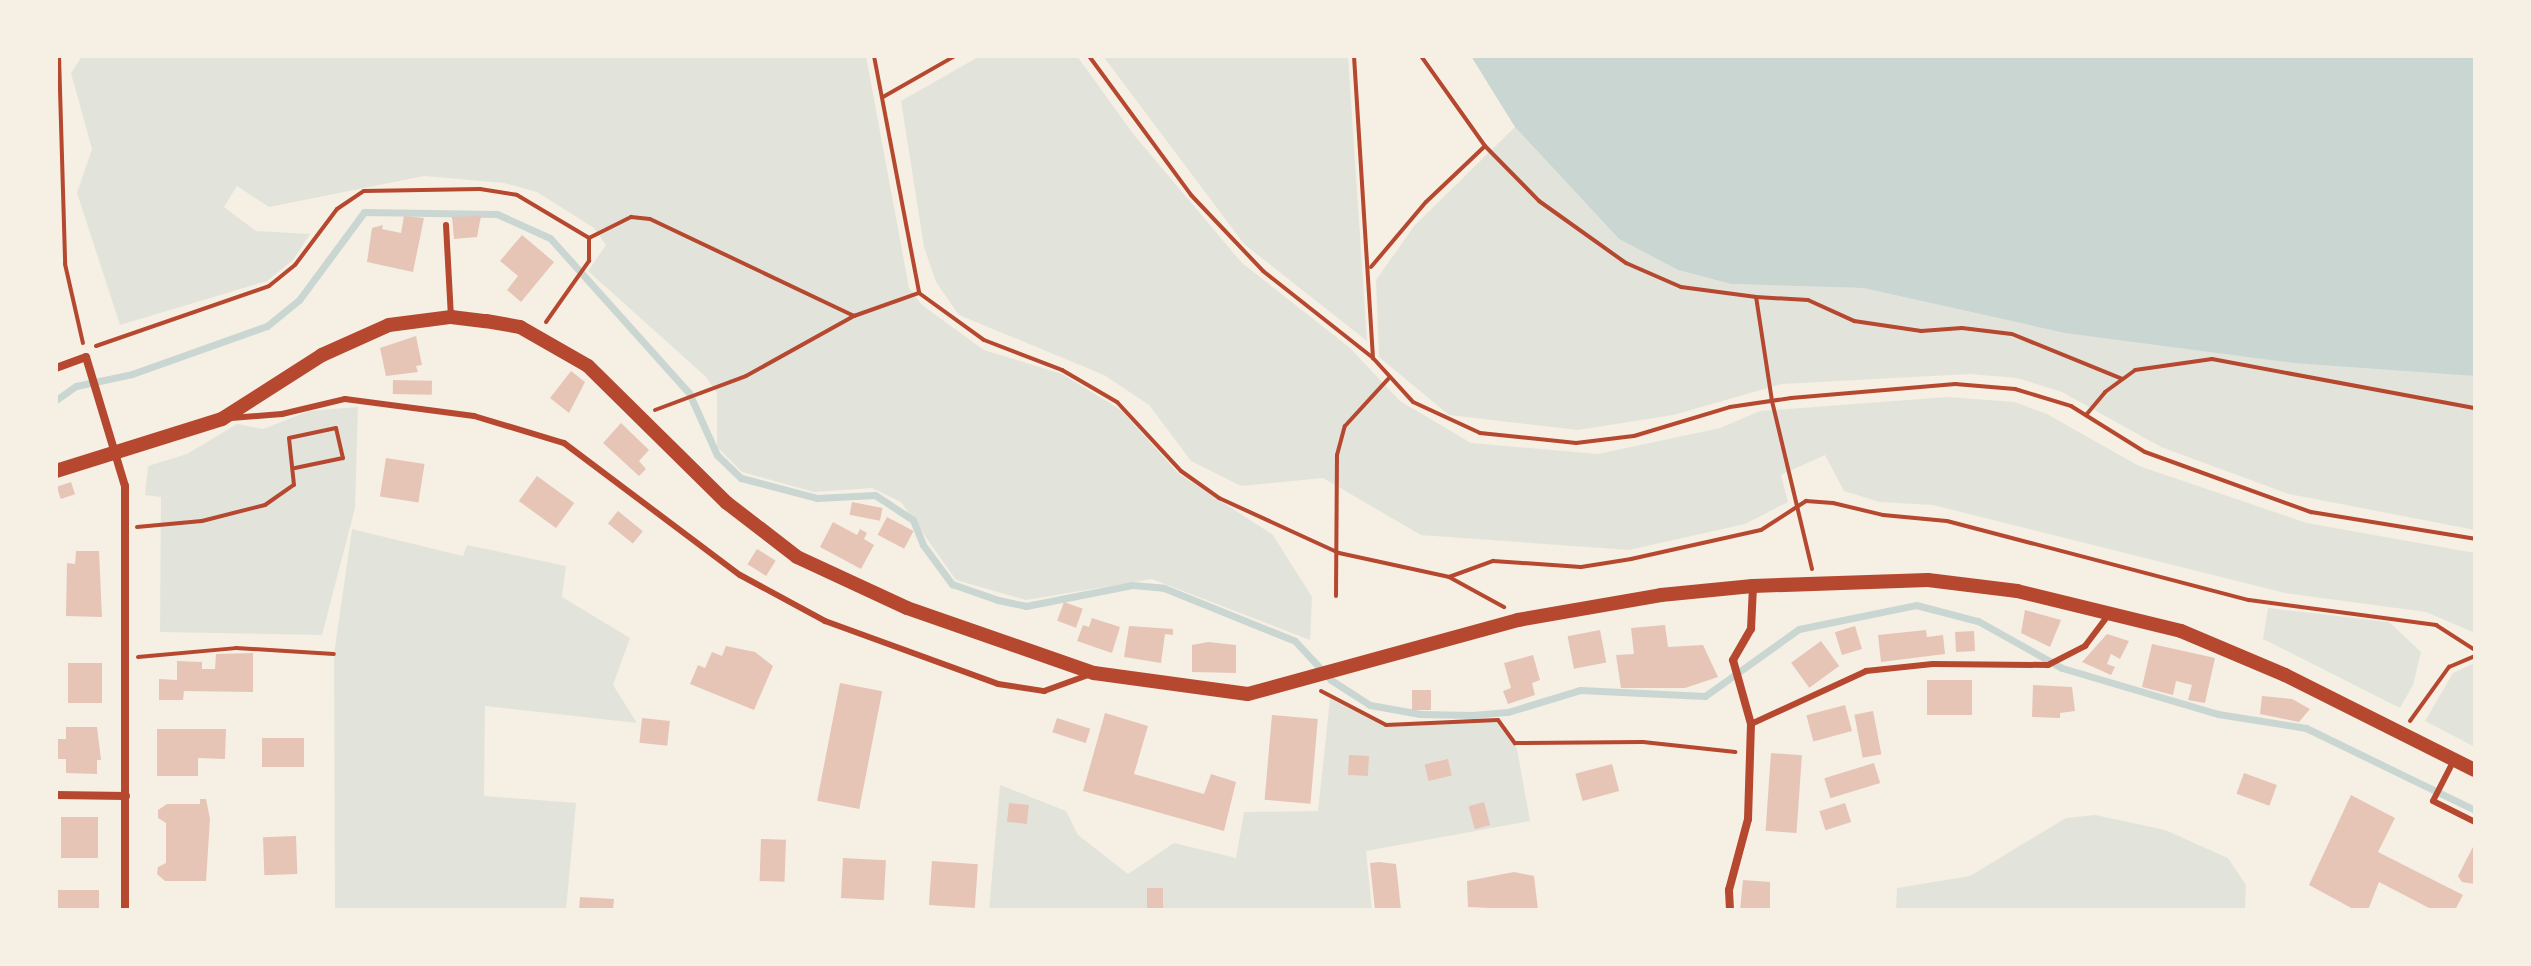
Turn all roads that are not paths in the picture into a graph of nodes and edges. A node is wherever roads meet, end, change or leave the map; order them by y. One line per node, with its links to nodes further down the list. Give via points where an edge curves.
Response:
1 (446, 225): 2 (lane)
2 (451, 317): 4 (street, via 389,325 357,337); 9 (street, via 520,327 588,366 645,416 727,503 797,557 907,608)
3 (56, 368): 5 (street, via 86,357)
4 (222, 419): 5 (street); 9 (lane, via 282,414 345,399 474,416 564,443 740,575 825,621 998,684 1044,691)
5 (112, 455): 6 (street); 14 (street, via 125,486 127,528)
6 (56, 471)
7 (1753, 586): 8 (street, via 1961,583); 9 (street, via 1661,595 1518,620 1248,694); 10 (street, via 1751,629 1733,660)
8 (2110, 612): 10 (lane, via 2073,654 2048,665 1933,664 1866,671); 11 (street, via 2220,646)
9 (1094, 673)
10 (1751, 724): 17 (street, via 1748,819 1729,890)
11 (2454, 760): 12 (street); 15 (lane, via 2434,798)
12 (2475, 770)
13 (56, 795): 14 (street)
14 (126, 796): 16 (street)
15 (2475, 822)
16 (125, 910)
17 (1730, 910)

